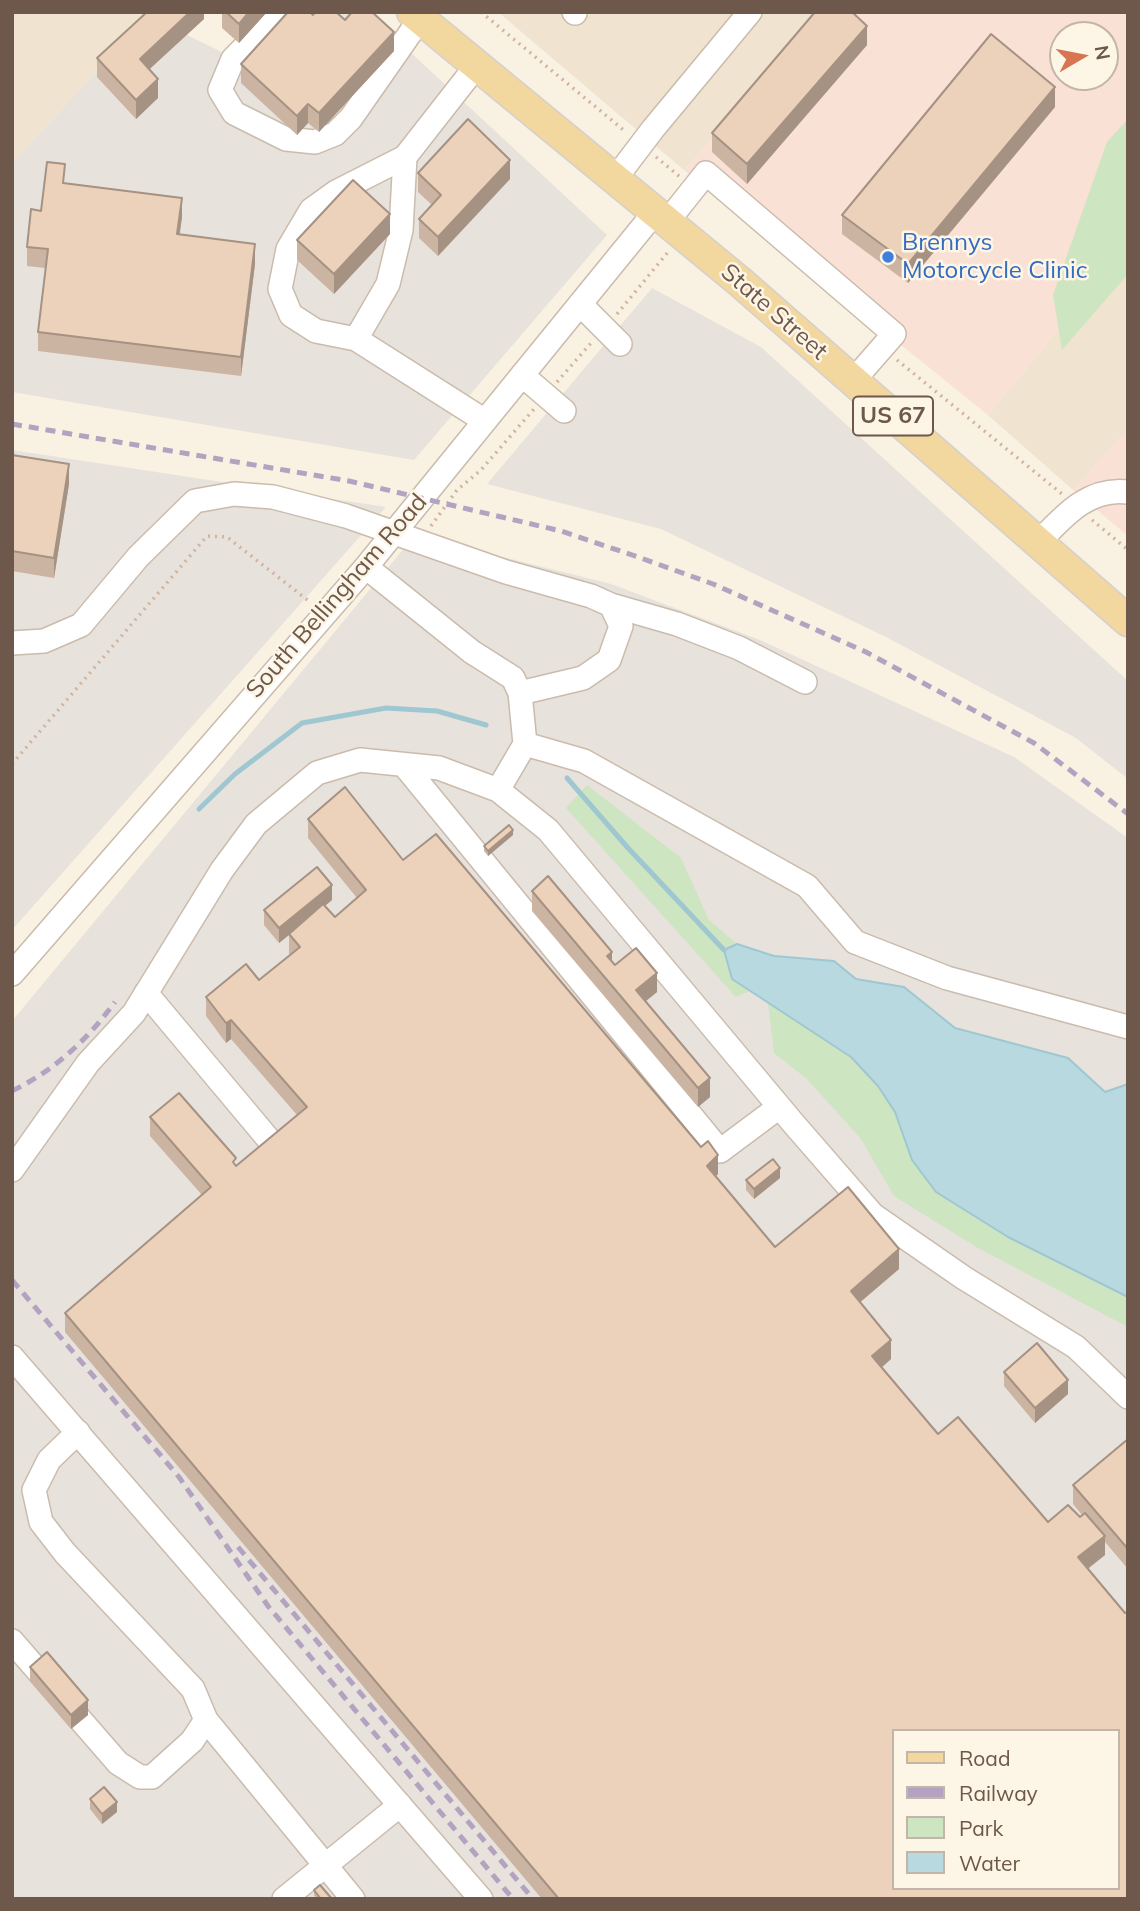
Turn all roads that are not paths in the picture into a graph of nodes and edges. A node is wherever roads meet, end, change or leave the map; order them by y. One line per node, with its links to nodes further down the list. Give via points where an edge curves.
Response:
1 (279, 12): 3 (street, via 233,59 220,90 234,113 286,139 315,142 335,134 351,118)
2 (750, 12): 6 (street)
3 (416, 15): 4 (main road, State Street / US 67)
4 (477, 65): 5 (street); 6 (main road, State Street / US 67)
5 (405, 157): 9 (street, via 401,230 388,284); 9 (street, via 311,209 288,249 280,289 291,315 316,331)
6 (615, 179): 7 (main road, State Street / US 67)
7 (668, 223): 8 (street, South Bellingham Road); 12 (main road, State Street / US 67); 12 (street, South Bellingham Road, via 706,173 894,334)
8 (580, 304): 10 (street); 11 (street, South Bellingham Road)
9 (356, 340): 14 (street)
10 (620, 344)
11 (522, 375): 13 (street); 14 (street, South Bellingham Road)
12 (853, 381): 17 (main road, State Street / US 67)
13 (564, 411)
14 (485, 421): 16 (street, South Bellingham Road)
15 (1128, 492): 17 (street, via 1091,496)
16 (393, 533): 18 (street, South Bellingham Road); 19 (street); 21 (street, via 274,497 234,494 195,501 138,556 81,625 44,641)
17 (1038, 543): 20 (main road, State Street / US 67)
18 (366, 566): 23 (street, via 472,653 513,678); 27 (street, South Bellingham Road)
19 (611, 606): 22 (street, via 677,624); 23 (street, via 621,626 609,660 583,678)
20 (1128, 621)
21 (12, 643)
22 (805, 682)
23 (520, 693): 24 (street)
24 (525, 744): 26 (street); 29 (street, via 584,761 807,886 855,942 947,978)
25 (404, 765): 26 (street, via 439,768); 28 (street, via 360,760 317,773 256,824); 30 (street, via 720,1151)
26 (498, 790): 30 (street, via 548,830)
27 (12, 974)
28 (146, 993): 31 (street); 32 (street, via 134,1013 88,1063)
29 (1128, 1027)
30 (779, 1107): 34 (street, via 873,1215 1076,1347)
31 (270, 1141)
32 (12, 1170)
33 (12, 1357): 35 (street)
34 (1128, 1397)
35 (78, 1432): 37 (street, via 49,1460 34,1490 41,1522 193,1689); 38 (street)
36 (12, 1641): 37 (street, via 118,1763 140,1777 152,1777 192,1741)
37 (206, 1720): 39 (street)
38 (400, 1805): 39 (street); 43 (street)
39 (331, 1861): 40 (street); 41 (street); 42 (street)
40 (284, 1899)
41 (353, 1899)
42 (371, 1899)
43 (481, 1899)

